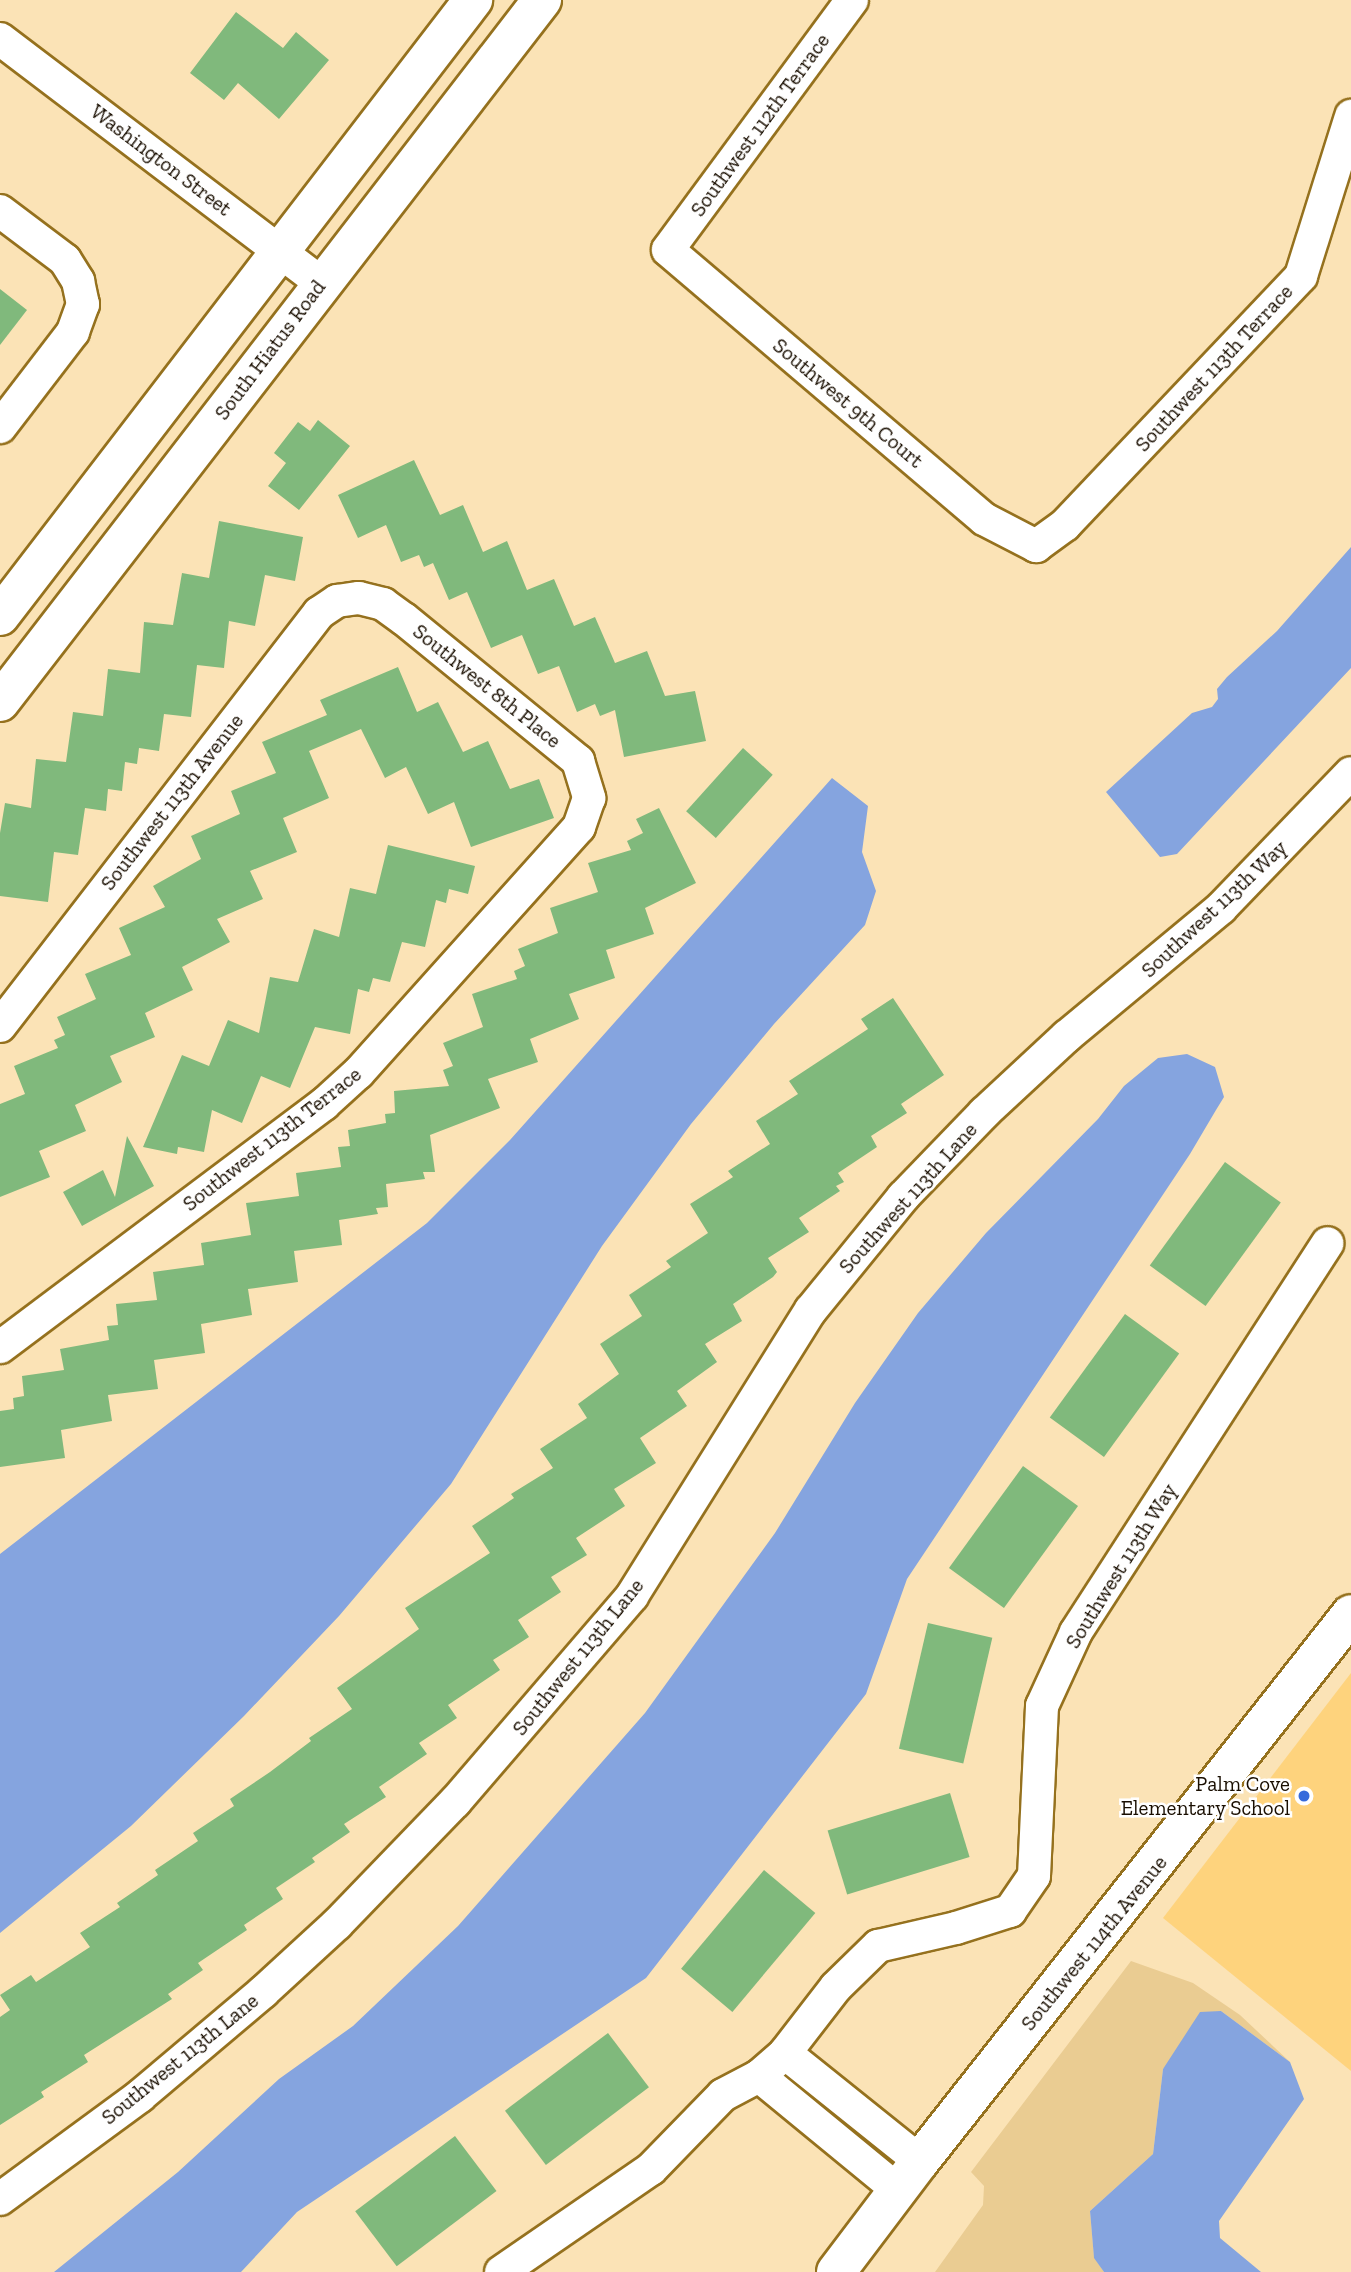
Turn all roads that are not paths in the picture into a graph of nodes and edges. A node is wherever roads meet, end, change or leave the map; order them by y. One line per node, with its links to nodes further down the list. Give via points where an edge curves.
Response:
1 (473, 0): 7 (main road)
2 (542, 0): 9 (main road, South Hiatus Road)
3 (852, 0): 8 (street, Southwest 112th Terrace)
4 (0, 39): 7 (street, Washington Street)
5 (1351, 116): 11 (street, Southwest 113th Terrace, via 1301,276 1065,525)
6 (0, 211): 10 (street, via 65,260 78,281 83,304 73,332)
7 (281, 250): 9 (street, Washington Street); 13 (main road)
8 (668, 250): 11 (street, Southwest 9th Court, via 984,519)
9 (321, 283): 14 (main road, South Hiatus Road)
10 (0, 427)
11 (1036, 546)
12 (359, 598): 16 (street, Southwest 8th Place, via 383,604 404,619 578,761); 17 (street, Southwest 113th Avenue, via 337,601 319,612)
13 (0, 616)
14 (0, 702)
15 (1351, 774): 18 (street, Southwest 113th Way, via 1221,908)
16 (589, 798): 20 (street, Southwest 113th Terrace, via 579,827 358,1073 324,1104)
17 (0, 1026)
18 (1067, 1036): 25 (street, Southwest 113th Lane, via 984,1112 903,1197 811,1310 632,1596 455,1802 337,1924 263,1992 140,2096)
19 (1328, 1243): 22 (street, Southwest 113th Way, via 1076,1632 1042,1706 1034,1876 1010,1911 878,1946 836,1987)
20 (0, 1347)
21 (1351, 1614): 24 (main road, Southwest 114th Avenue)
22 (785, 2053): 23 (street, Southwest 113th Way); 24 (street)
23 (759, 2076): 24 (street); 26 (street, Southwest 113th Way, via 723,2095 651,2169)
24 (909, 2175): 27 (main road, Southwest 114th Avenue)
25 (0, 2199)
26 (501, 2272)
27 (836, 2272)

